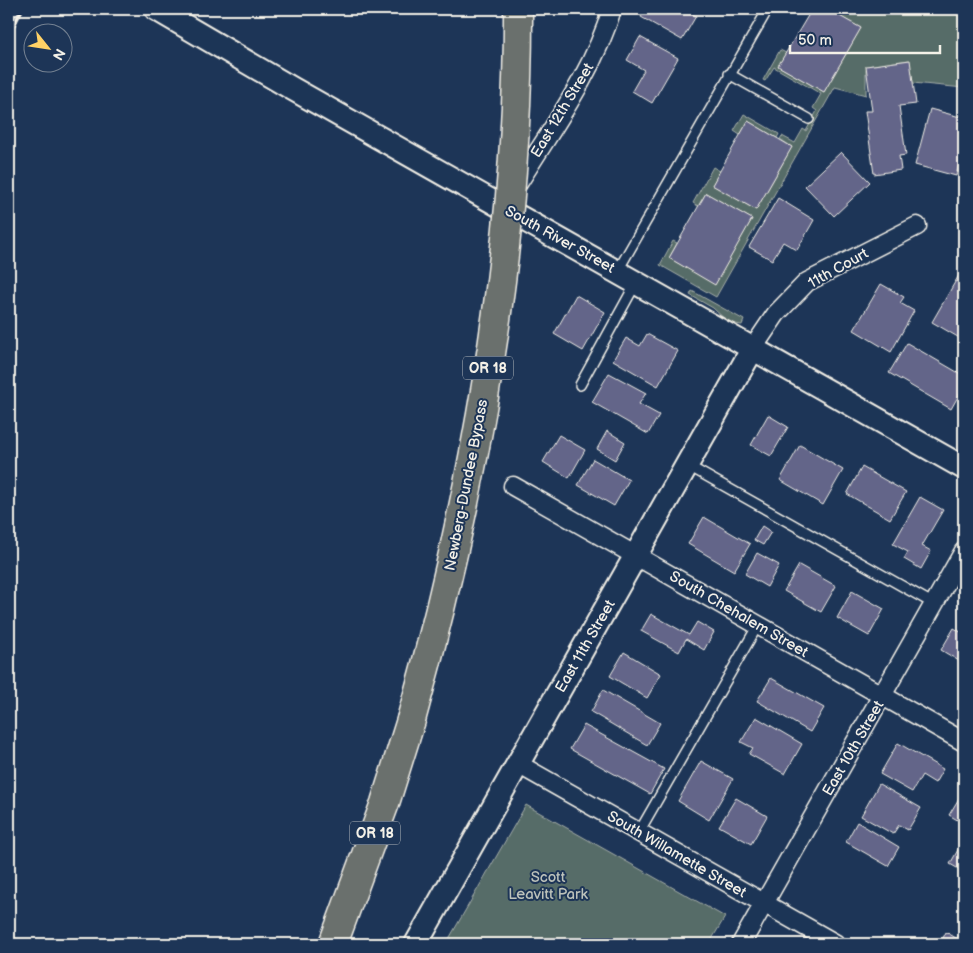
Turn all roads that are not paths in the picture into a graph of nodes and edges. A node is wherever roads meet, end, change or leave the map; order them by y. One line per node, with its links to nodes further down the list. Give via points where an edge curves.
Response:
1 (156, 9): 7 (street, South River Street)
2 (518, 9): 24 (highway, Newberg-Dundee Bypass / OR 18, bridge, via 510,191 484,397 455,544 411,720 385,804)
3 (612, 9): 7 (street, East 12th Street, via 604,36 589,66)
4 (768, 9): 5 (lane)
5 (729, 74): 6 (lane); 9 (lane)
6 (809, 119)
7 (503, 208): 9 (street, South River Street)
8 (917, 226): 10 (street, 11th Court, via 807,282 776,314)
9 (627, 277): 10 (street, South River Street); 11 (lane)
10 (753, 348): 12 (street, East 11th Street); 13 (street, South River Street)
11 (580, 384)
12 (687, 465): 16 (street, East 11th Street); 17 (lane)
13 (964, 468)
14 (513, 486): 16 (street, South Chehalem Street)
15 (964, 551): 17 (street, East 10th Street)
16 (637, 555): 18 (street, South Chehalem Street); 21 (street, East 11th Street)
17 (934, 604): 19 (street, East 10th Street)
18 (758, 624): 19 (street, South Chehalem Street); 22 (lane)
19 (882, 695): 20 (street, South Chehalem Street); 23 (street, East 10th Street)
20 (964, 742)
21 (518, 764): 22 (street, South Willamette Street); 25 (street, East 11th Street)
22 (639, 832): 23 (street, South Willamette Street)
23 (764, 903): 26 (street, East 10th Street); 27 (street, South Willamette Street)
24 (333, 944)
25 (416, 944)
26 (741, 944)
27 (836, 944)

